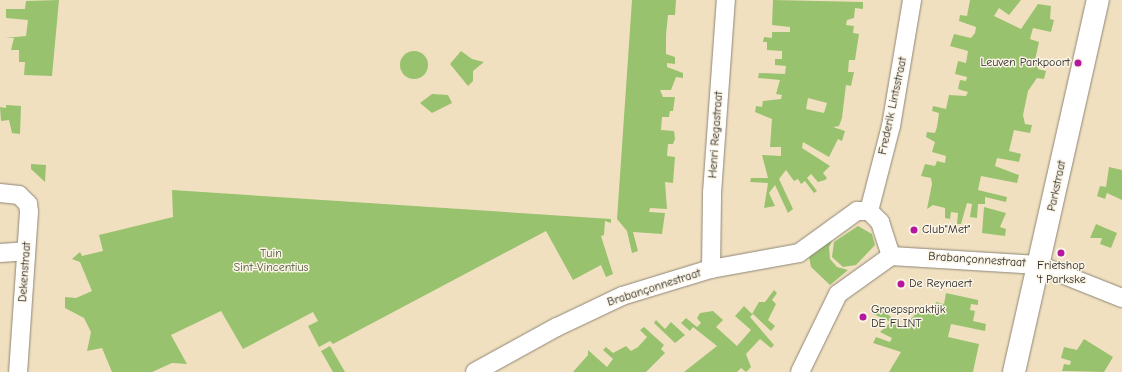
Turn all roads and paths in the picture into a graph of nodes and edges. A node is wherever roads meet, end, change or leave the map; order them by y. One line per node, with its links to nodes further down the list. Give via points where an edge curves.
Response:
1 (726, 0): 10 (street, Henri Regastraat, via 712,193)
2 (912, 0): 5 (street, Frederik Lintsstraat, via 894,111)
3 (1098, 0): 9 (street, Parkstraat)
4 (0, 193): 6 (street, Dekenstraat, via 19,195 28,204)
5 (869, 211): 8 (street, via 884,228); 10 (street, Brabançonnestraat, via 848,215 799,253)
6 (26, 251): 7 (street); 12 (street, Dekenstraat)
7 (0, 253)
8 (891, 256): 9 (street, Brabançonnestraat); 14 (street, via 838,294)
9 (1039, 265): 11 (street, Brabançonnestraat); 15 (street, Parkstraat)
10 (711, 269): 13 (street, Brabançonnestraat, via 622,296 556,326)
11 (1122, 298)
12 (15, 372)
13 (475, 372)
14 (800, 372)
15 (1014, 372)

